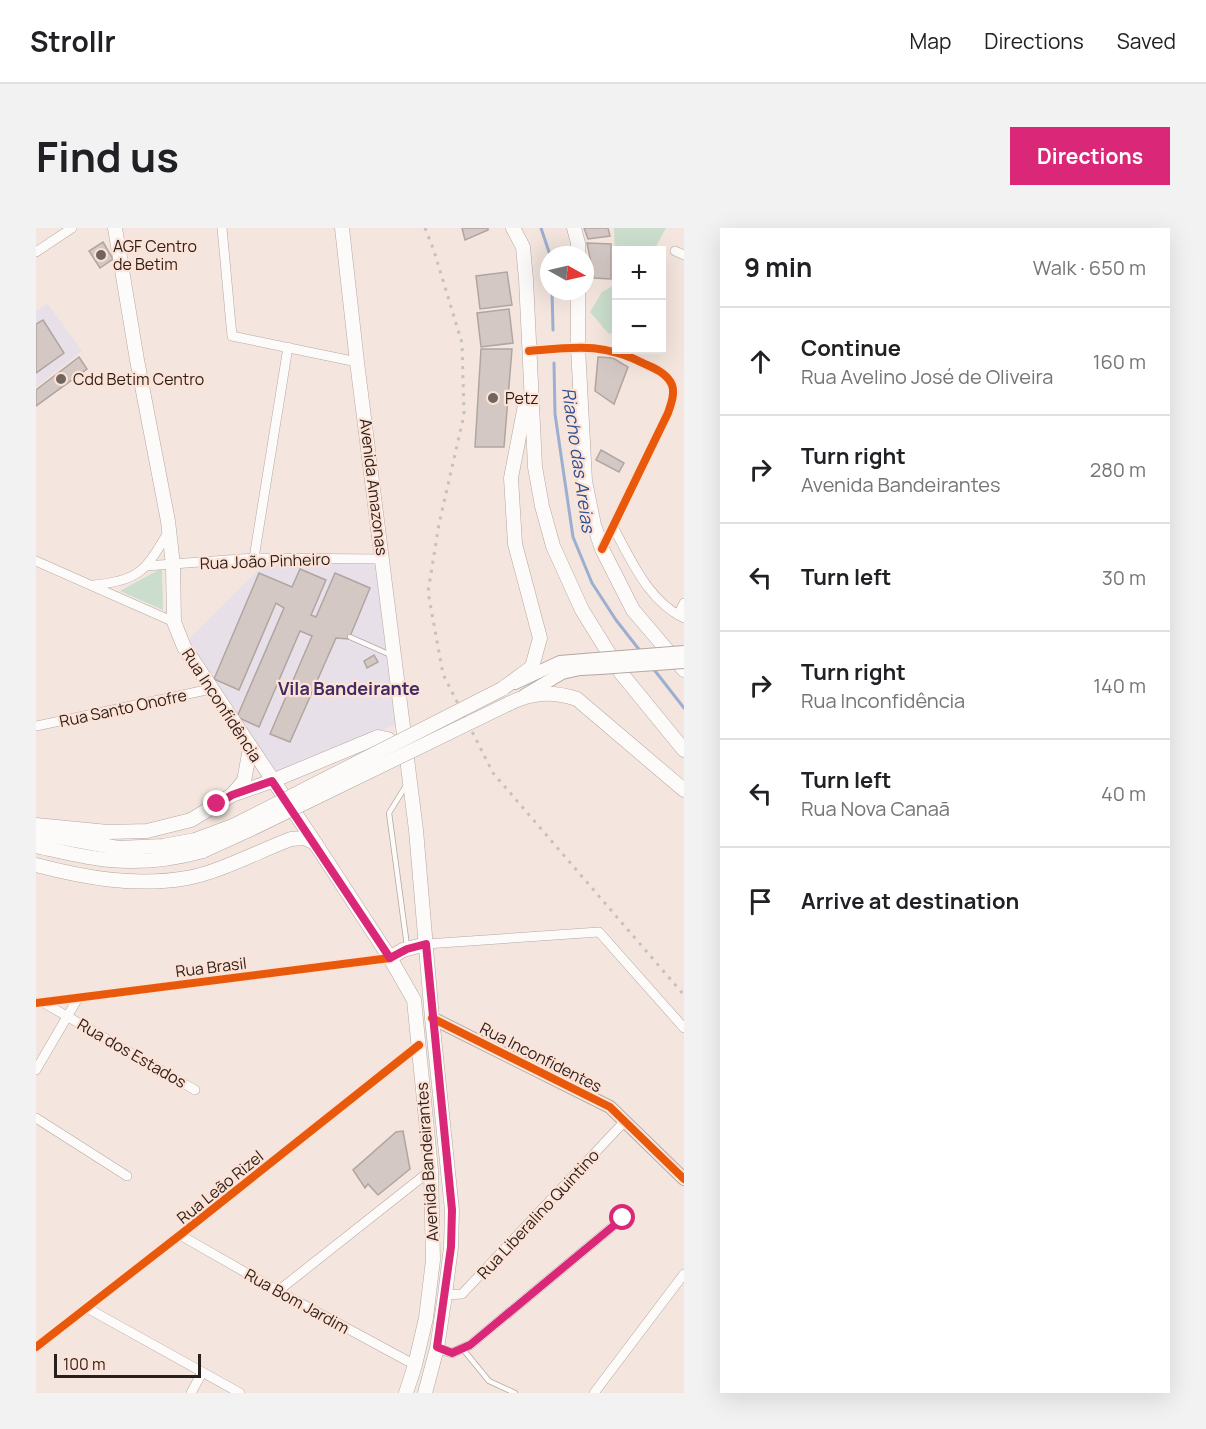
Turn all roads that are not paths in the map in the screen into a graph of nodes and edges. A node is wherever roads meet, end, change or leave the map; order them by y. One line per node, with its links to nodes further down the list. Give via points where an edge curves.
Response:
1 (72, 228): 8 (street)
2 (115, 228): 16 (main road, Rua Inconfidência)
3 (222, 228): 10 (street, via 232,336)
4 (342, 228): 13 (main road, Avenida Amazonas)
5 (513, 228): 12 (main road, via 523,247)
6 (574, 228): 7 (main road)
7 (578, 246)
8 (36, 252)
9 (578, 300): 11 (main road)
10 (288, 347): 13 (street); 18 (street)
11 (578, 347): 12 (street); 15 (street, via 604,348 636,358 661,372 672,385 668,413); 17 (main road, via 585,481)
12 (529, 351): 14 (main road)
13 (357, 362): 19 (main road, Avenida Amazonas)
14 (530, 377): 33 (main road, via 511,478 515,544 540,638 532,667); 39 (main road, via 535,467 553,546 582,610 621,673)
15 (613, 527): 17 (street); 25 (street, via 653,595)
16 (169, 531): 21 (main road, Rua Inconfidência); 22 (street)
17 (602, 549): 32 (main road, via 633,610)
18 (254, 558): 19 (street, Rua João Pinheiro); 21 (street, Rua João Pinheiro)
19 (383, 559): 29 (main road, Avenida Amazonas)
20 (36, 561): 23 (street)
21 (173, 565): 22 (street, Rua João Pinheiro); 26 (main road, Rua Inconfidência)
22 (146, 566): 23 (street, via 118,583)
23 (91, 585): 26 (street)
24 (684, 603): 25 (street)
25 (681, 617)
26 (174, 622): 34 (main road, Rua Inconfidência, via 184,647)
27 (350, 637): 29 (lane)
28 (684, 652): 31 (main road, bridge)
29 (395, 657): 37 (main road, Avenida Amazonas)
30 (684, 662): 31 (main road, bridge)
31 (598, 664): 33 (main road, via 560,662); 35 (main road, via 562,673)
32 (684, 670)
33 (505, 687): 47 (main road, bridge)
34 (211, 689): 36 (street, Rua Santo Onofre); 38 (main road, Rua Inconfidência)
35 (512, 702): 42 (main road, via 558,693 577,699); 47 (main road, bridge, via 260,825)
36 (36, 726)
37 (406, 745): 40 (main road, Avenida Bandeirantes)
38 (250, 749): 41 (main road, Rua Inconfidência); 43 (main road, via 244,781)
39 (684, 750)
40 (410, 777): 41 (main road, via 388,739 378,736); 50 (main road, Avenida Bandeirantes); 51 (lane, via 389,813)
41 (272, 781): 43 (main road); 46 (main road, Rua Inconfidência)
42 (684, 790)
43 (232, 795): 44 (main road, via 191,820 147,831 108,832)
44 (36, 825)
45 (36, 833): 47 (main road, via 118,848)
46 (315, 843): 49 (main road, via 304,838 291,839 206,873 137,883 108,881); 52 (main road, Rua Inconfidência)
47 (199, 845): 48 (main road, via 177,856 127,861)
48 (36, 846)
49 (36, 865)
50 (426, 944): 51 (main road); 57 (main road, Avenida Bandeirantes); 58 (street, via 599,932)
51 (407, 949): 52 (main road)
52 (390, 958): 53 (street, Rua Brasil); 54 (main road, Rua Inconfidência)
53 (78, 998): 55 (street, Rua Brasil); 56 (street)
54 (414, 1000): 59 (main road, Avenida Bandeirantes)
55 (38, 1001): 56 (street, Rua dos Estados)
56 (67, 1015): 60 (street); 61 (street, Rua dos Estados)
57 (432, 1018): 63 (main road, Rua Inconfidentes, via 610,1107); 71 (main road, Avenida Bandeirantes, via 452,1210)
58 (684, 1028)
59 (418, 1045): 64 (main road, Avenida Bandeirantes); 68 (street, Rua Leão Rizel)
60 (36, 1070)
61 (195, 1090)
62 (36, 1119): 65 (street)
63 (624, 1122): 66 (main road, Rua Inconfidentes); 71 (street, Rua Liberalino Quintino, via 462,1294)
64 (431, 1170): 70 (street); 73 (main road, Avenida Bandeirantes, via 434,1260)
65 (127, 1176)
66 (684, 1179)
67 (623, 1218): 76 (street)
68 (180, 1235): 70 (street, Rua Bom Jardim); 72 (street, Rua Leão Rizel)
69 (684, 1274): 85 (street)
70 (278, 1291): 77 (street, Rua Bom Jardim)
71 (445, 1295): 75 (main road, Avenida Bandeirantes)
72 (87, 1308): 74 (street, Rua Leão Rizel); 78 (street)
73 (426, 1318): 77 (main road, Avenida Bandeirantes); 82 (main road, via 427,1343)
74 (36, 1347)
75 (437, 1347): 76 (street, via 452,1353); 83 (main road, Avenida Bandeirantes)
76 (462, 1348): 84 (lane, via 489,1381)
77 (415, 1365): 81 (main road, Avenida Bandeirantes)
78 (202, 1373): 79 (street); 80 (street)
79 (191, 1393)
80 (240, 1393)
81 (406, 1393)
82 (414, 1393)
83 (425, 1393)
84 (515, 1393)
85 (594, 1393)

